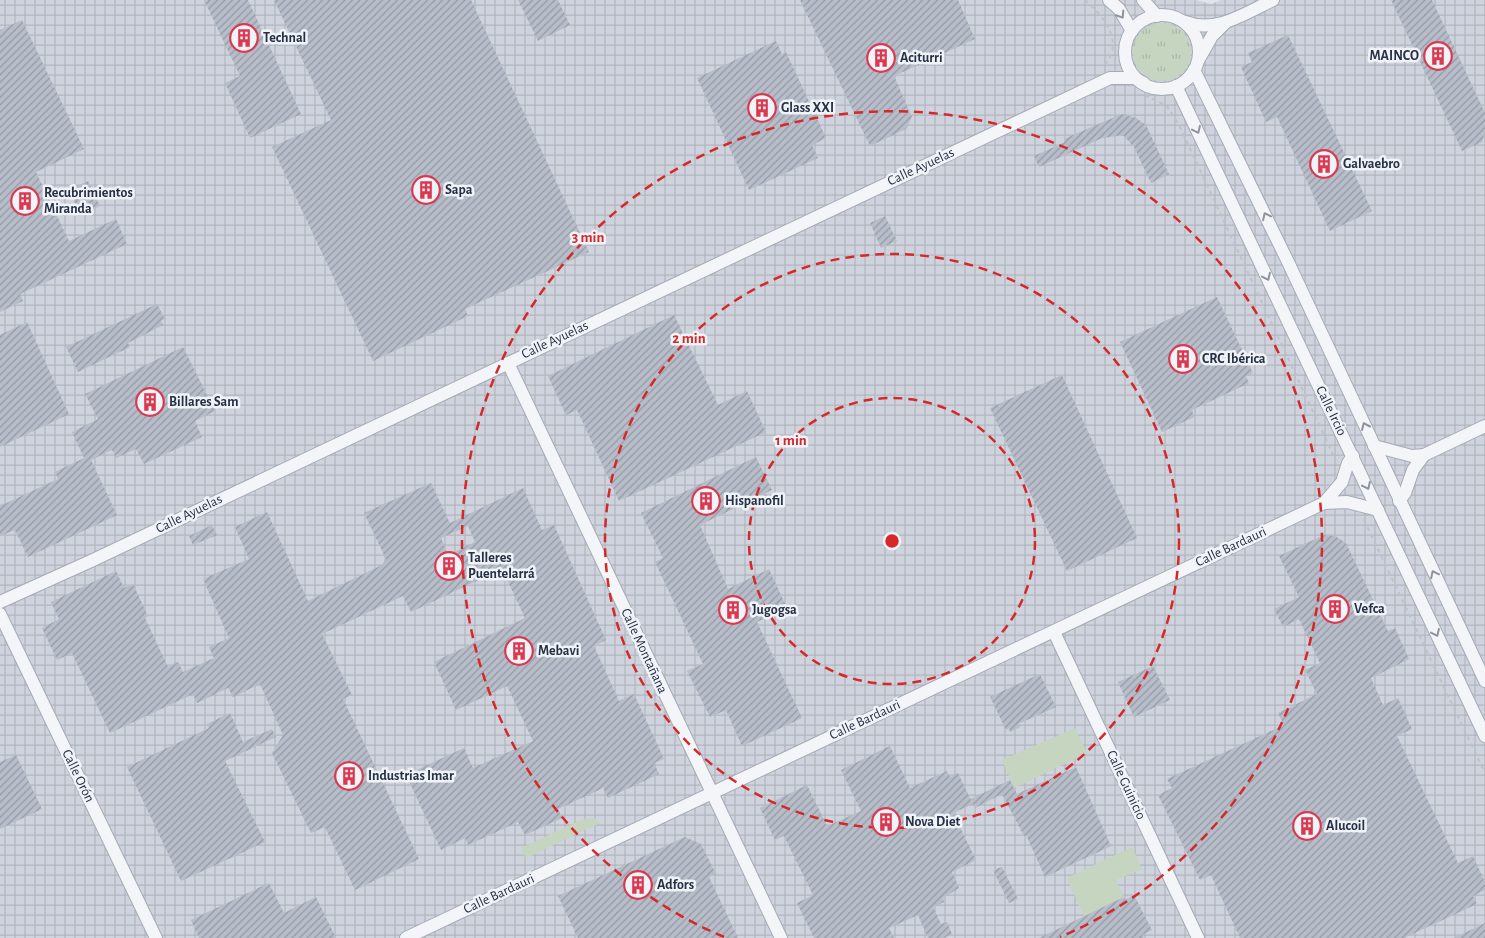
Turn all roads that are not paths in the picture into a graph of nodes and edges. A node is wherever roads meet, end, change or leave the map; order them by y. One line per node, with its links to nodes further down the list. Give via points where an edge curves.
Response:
1 (1109, 0): 7 (street, one-way to 7)
2 (1142, 0): 4 (street)
3 (1273, 0): 6 (street)
4 (1157, 16): 5 (street); 7 (street, via 1138,24)
5 (1181, 20): 6 (street, via 1197,27); 9 (street, via 1196,38 1199,49)
6 (1225, 23): 9 (street, via 1212,36)
7 (1132, 32): 8 (street)
8 (1126, 46): 10 (street, via 1120,63); 12 (street, via 1128,64)
9 (1196, 66): 11 (street, via 1186,80); 15 (street, Calle Ircio, one-way to 9)
10 (1106, 73): 12 (street, Calle Ayuelas, via 1134,78); 13 (street, Calle Ayuelas)
11 (1176, 86): 12 (street); 17 (street, Calle Ircio, one-way to 17)
12 (1142, 88)
13 (508, 363): 21 (street, Calle Ayuelas); 26 (street, Calle Montañana)
14 (1485, 426): 16 (street)
15 (1374, 446): 16 (street, via 1412,456); 18 (street, Calle Ircio)
16 (1424, 455): 18 (street, via 1413,470)
17 (1353, 456): 19 (street, Calle Bardauri, via 1342,482); 20 (street, Calle Ircio, one-way to 20)
18 (1399, 501): 24 (street, Calle Ircio, one-way to 18)
19 (1324, 503): 20 (street, Calle Bardauri, via 1353,504); 23 (street, Calle Bardauri)
20 (1378, 510): 25 (street, Calle Ircio, one-way to 25)
21 (0, 602)
22 (0, 614): 27 (street, Calle Orón)
23 (1054, 632): 26 (street, Calle Bardauri); 30 (street, Calle Guinicio)
24 (1485, 681)
25 (1485, 736)
26 (712, 793): 28 (street, Calle Bardauri); 29 (street, Calle Montañana)
27 (156, 938)
28 (406, 938)
29 (780, 938)
30 (1198, 938)

